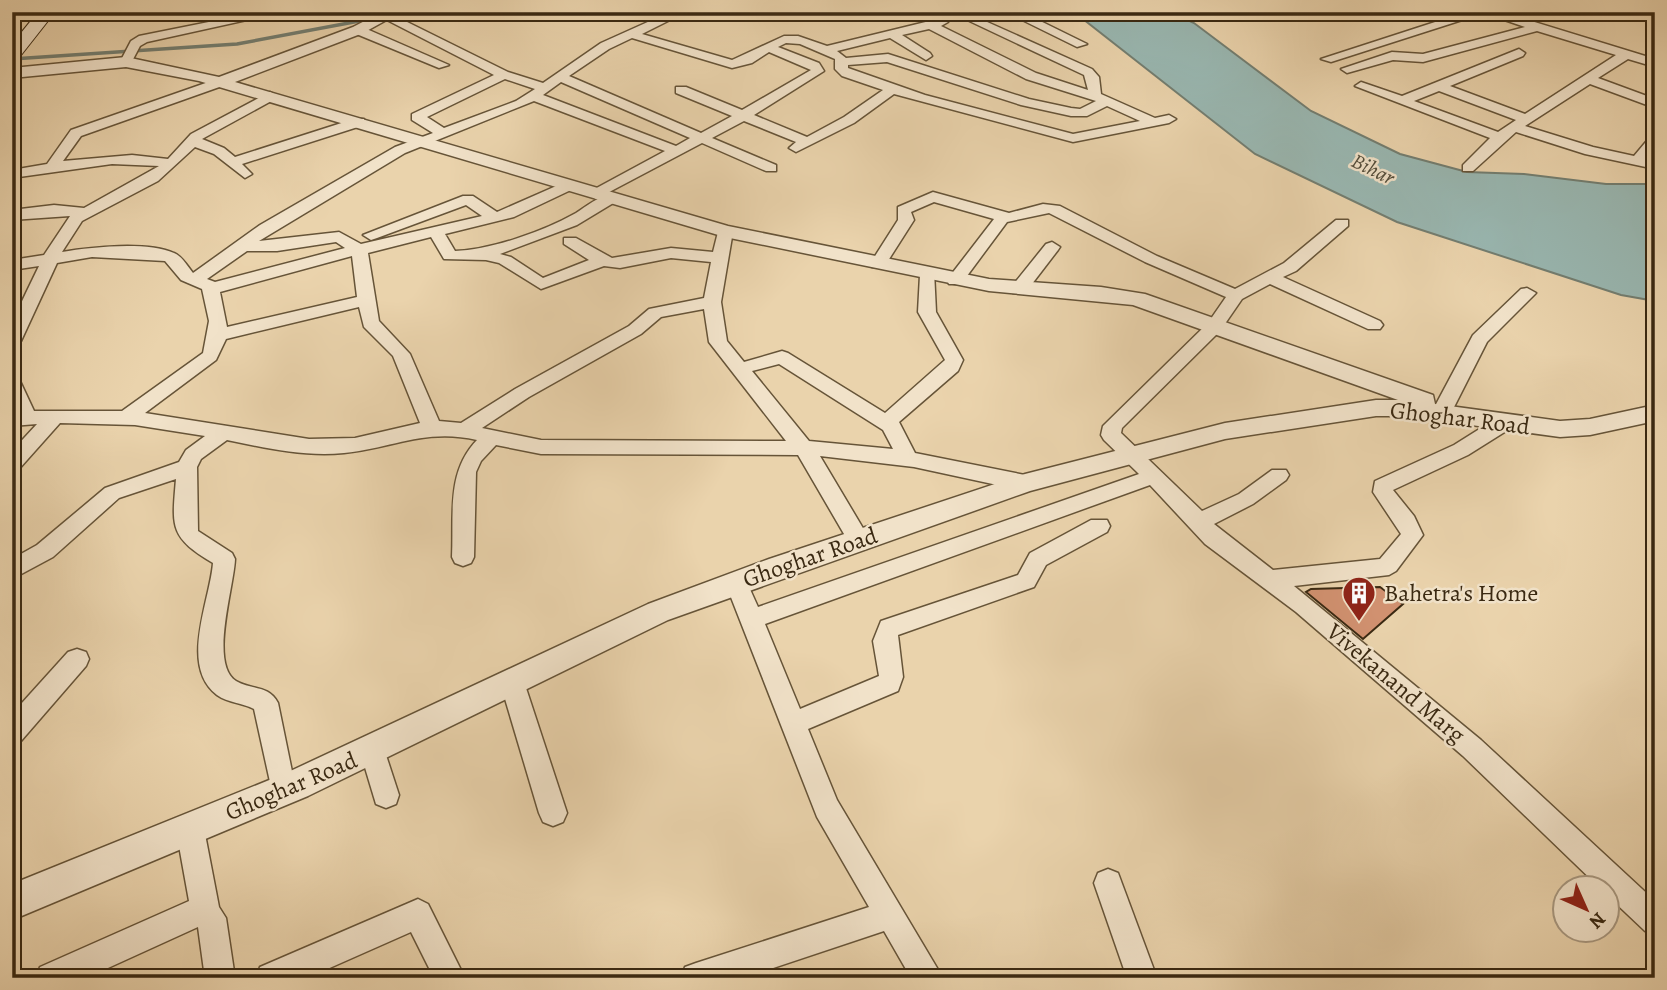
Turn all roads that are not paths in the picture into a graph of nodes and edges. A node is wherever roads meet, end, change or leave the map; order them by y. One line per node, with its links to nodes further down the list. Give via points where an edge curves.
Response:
1 (47, 12): 18 (main road)
2 (276, 12): 22 (street, via 143,39)
3 (680, 12): 12 (street)
4 (1012, 12): 14 (street)
5 (1479, 12): 21 (street)
6 (1489, 12): 10 (street)
7 (391, 14): 11 (street); 29 (street)
8 (974, 14): 9 (street); 40 (street, via 1088,72)
9 (931, 25): 13 (street); 40 (street, via 1031,76)
10 (1532, 28): 20 (street); 26 (street, via 1423,58 1392,56)
11 (358, 30): 25 (street); 32 (street)
12 (630, 34): 15 (street, via 732,64); 30 (street)
13 (892, 34): 16 (street); 19 (street)
14 (1081, 44)
15 (770, 48): 16 (street, via 791,39); 43 (street, via 815,65 818,71)
16 (825, 50): 23 (street)
17 (1519, 53): 33 (street)
18 (12, 55)
19 (926, 56)
20 (1623, 57): 24 (street); 27 (street); 31 (street)
21 (1327, 59)
22 (126, 62): 28 (street); 32 (street)
23 (843, 62): 36 (street, via 842,72); 40 (street, via 888,58 1071,112 1082,113)
24 (1655, 63)
25 (443, 65)
26 (1347, 69)
27 (1655, 72)
28 (12, 73)
29 (504, 75): 35 (street); 48 (street, via 417,117)
30 (560, 77): 35 (street); 49 (street)
31 (1589, 79): 42 (street); 47 (street)
32 (220, 82): 38 (street); 61 (street, via 76,133)
33 (1436, 85): 41 (street); 47 (street)
34 (1361, 86): 41 (street)
35 (546, 88): 39 (street)
36 (892, 89): 46 (street, via 1073,138); 54 (street)
37 (681, 90): 43 (street)
38 (270, 96): 45 (street); 52 (street)
39 (533, 96): 48 (street); 55 (street)
40 (1102, 98): 46 (street)
41 (1402, 101): 50 (street)
42 (1655, 104)
43 (742, 116): 49 (street); 54 (street)
44 (1169, 119): 46 (street)
45 (359, 122): 53 (street); 57 (street)
46 (1154, 122)
47 (1521, 123): 50 (street); 58 (street, via 1590,151)
48 (443, 134): 53 (street)
49 (702, 136): 55 (street); 62 (street)
50 (1499, 137): 63 (street)
51 (1655, 140): 58 (street)
52 (193, 141): 57 (street); 59 (street)
53 (424, 142): 66 (street); 76 (street, via 404,148 324,193)
54 (808, 142): 56 (street)
55 (675, 150): 67 (street)
56 (790, 151)
57 (234, 162): 65 (street)
58 (1637, 162): 60 (street)
59 (171, 164): 61 (street, via 110,161); 68 (street, via 153,178)
60 (1655, 165)
61 (51, 168): 64 (street)
62 (771, 168)
63 (1468, 168)
64 (12, 174)
65 (245, 174)
66 (568, 186): 67 (street); 71 (street)
67 (603, 196): 73 (street); 79 (street, via 571,222)
68 (83, 212): 69 (street); 80 (street)
69 (12, 215)
70 (1003, 217): 83 (street, via 938,197 923,198 903,210 906,220); 88 (street); 92 (street, via 1055,209)
71 (495, 218): 74 (street); 77 (street, via 468,199)
72 (1342, 223): 86 (street, via 1300,260)
73 (725, 231): 81 (street); 83 (street)
74 (436, 232): 77 (street); 79 (street, via 450,257)
75 (570, 241): 82 (street)
76 (244, 246): 77 (street, via 335,237); 87 (street)
77 (354, 246): 89 (street); 93 (street)
78 (1052, 247): 90 (street)
79 (481, 255): 82 (street, via 505,260 541,284)
80 (51, 257): 84 (street); 87 (street, via 104,252 167,255); 98 (street)
81 (720, 258): 82 (street, via 673,253 622,265); 94 (street)
82 (602, 261)
83 (877, 264): 85 (street)
84 (12, 265)
85 (928, 275): 88 (street); 107 (street, via 927,312 953,356 953,364 890,419)
86 (1270, 278): 92 (street); 95 (street)
87 (195, 279): 89 (street)
88 (955, 279): 90 (street)
89 (211, 289): 97 (street)
90 (1019, 289): 96 (street, via 1122,296)
91 (1527, 293): 101 (street, via 1479,339)
92 (1236, 295): 96 (street)
93 (365, 300): 97 (street); 108 (street, via 370,323 401,354)
94 (712, 302): 99 (street, via 718,342); 109 (street, via 655,313 635,330)
95 (1374, 325)
96 (1214, 327): 101 (street); 113 (street, Vivekanand Marg, via 1113,426 1111,435)
97 (218, 335): 105 (street, via 204,363)
98 (12, 341)
99 (738, 369): 107 (street, via 782,357); 112 (street)
100 (12, 383): 104 (street)
101 (1457, 412): 106 (street, Ghoghar Road); 113 (street, Ghoghar Road, via 1376,408 1225,431)
102 (1655, 413): 106 (street, Ghoghar Road, via 1560,429)
103 (55, 415): 104 (street); 105 (street); 115 (street)
104 (20, 418)
105 (125, 418): 110 (street)
106 (1504, 423): 125 (street, via 1461,450 1382,486 1382,492 1406,518 1412,535 1388,565 1371,572)
107 (889, 425): 114 (street)
108 (432, 428): 109 (street); 110 (street, via 328,447)
109 (466, 430): 111 (street)
110 (223, 433): 116 (street, via 197,450)
111 (492, 436): 112 (street, via 538,447); 123 (street, via 466,472)
112 (803, 448): 114 (street); 122 (street)
113 (1130, 454): 118 (street, Vivekanand Marg); 119 (street, Ghoghar Road)
114 (908, 458): 119 (street)
115 (12, 464)
116 (187, 467): 124 (street, via 104,498 45,551); 133 (street, via 187,534 225,563 211,670 226,688 265,703)
117 (1279, 475): 120 (street, via 1246,499)
118 (1154, 476): 120 (street, Vivekanand Marg); 127 (street)
119 (1025, 484): 122 (street, Ghoghar Road)
120 (1199, 522): 125 (street, Vivekanand Marg)
121 (1099, 526): 130 (street, via 1038,559 1026,581 889,628 885,636 892,675 889,683)
122 (859, 540): 126 (street, Ghoghar Road)
123 (463, 557)
124 (12, 570)
125 (1268, 579): 141 (street, Vivekanand Marg, via 1472,748)
126 (736, 582): 127 (street); 129 (street, Ghoghar Road, via 658,612)
127 (751, 619): 130 (street)
128 (76, 659): 131 (street)
129 (512, 682): 132 (street, Ghoghar Road); 135 (street)
130 (791, 724): 140 (street, via 827,808)
131 (12, 733)
132 (373, 751): 133 (street, Ghoghar Road); 134 (street)
133 (283, 791): 136 (street, Ghoghar Road)
134 (386, 796)
135 (552, 813)
136 (190, 829): 138 (street, Ghoghar Road); 139 (street)
137 (1108, 883): 149 (street)
138 (12, 902)
139 (206, 913): 143 (street, via 188,915); 144 (street, via 211,918)
140 (889, 915): 142 (street); 148 (street)
141 (1655, 921)
142 (748, 970): 147 (street)
143 (51, 978)
144 (220, 978)
145 (271, 978): 146 (street, via 418,914)
146 (450, 978)
147 (696, 978)
148 (928, 978)
149 (1143, 978)

